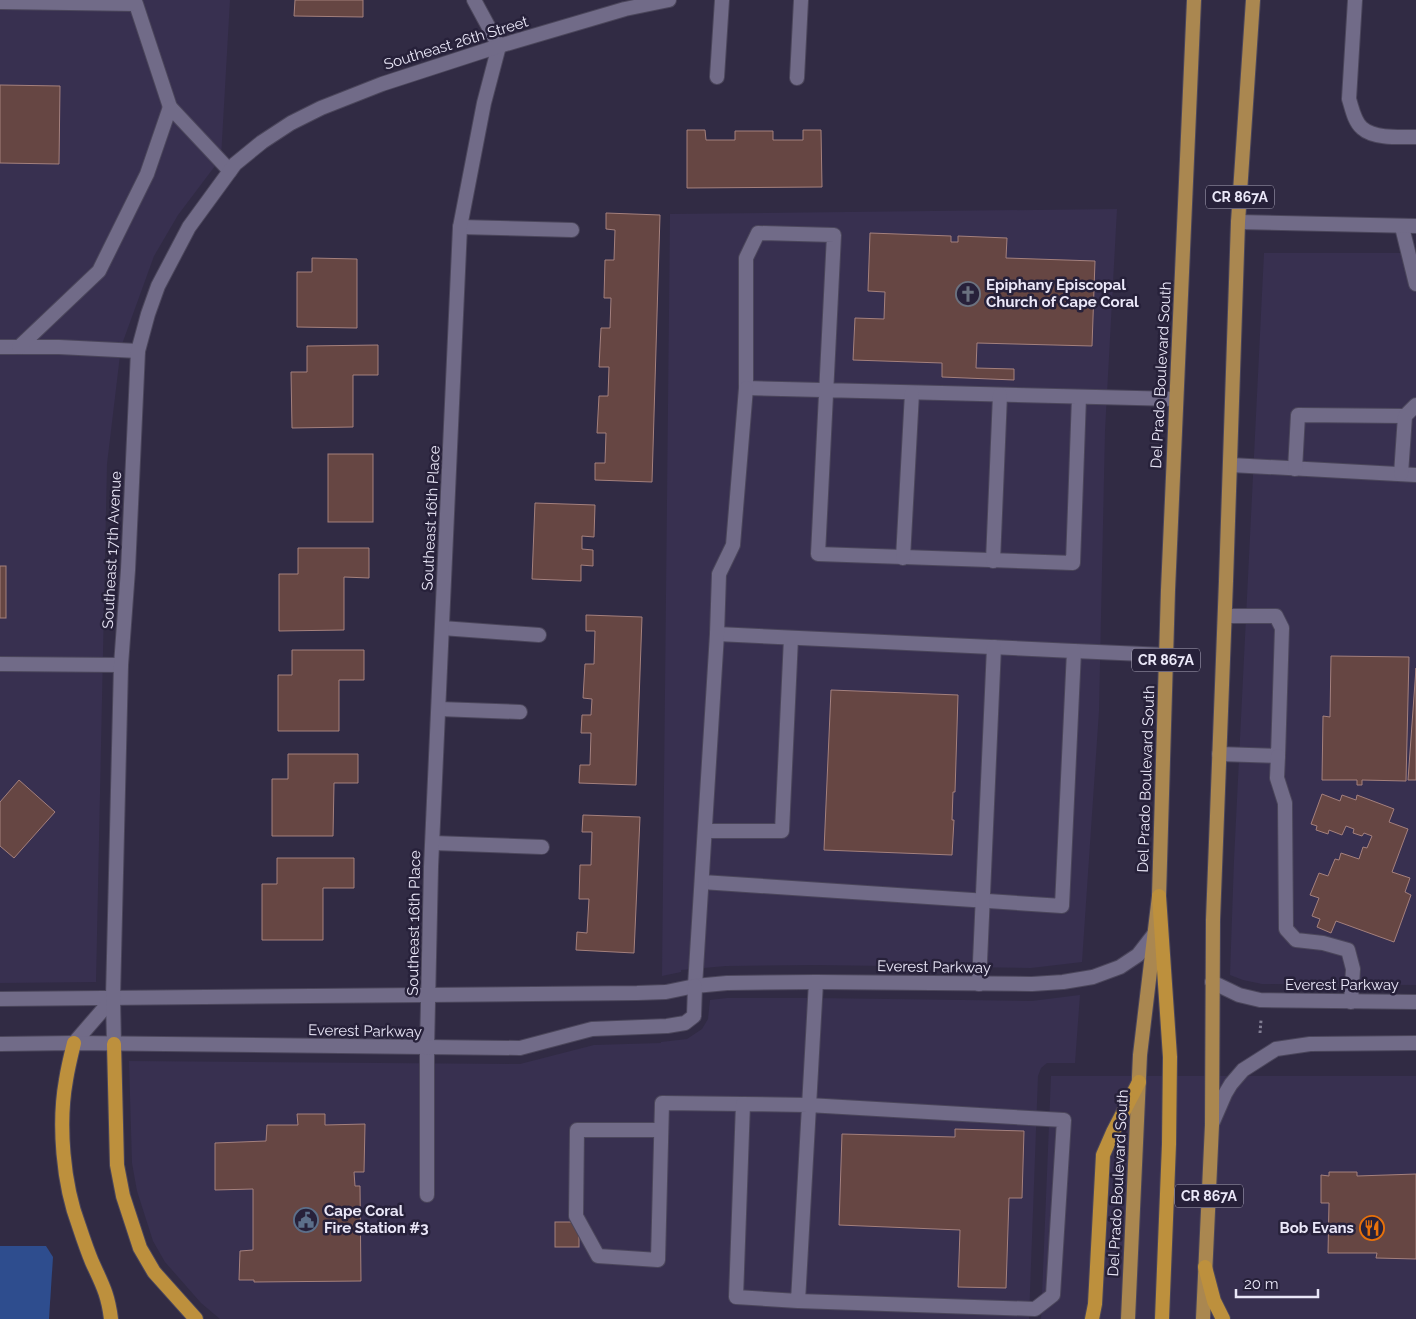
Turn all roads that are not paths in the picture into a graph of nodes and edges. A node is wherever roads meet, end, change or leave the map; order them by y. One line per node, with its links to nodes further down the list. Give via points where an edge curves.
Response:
1 (474, 0): 10 (street)
2 (669, 0): 10 (street, Southeast 26th Street, via 625,9)
3 (722, 0): 11 (street)
4 (801, 0): 12 (street)
5 (1194, 0): 30 (main road, Del Prado Boulevard South / CR 867A)
6 (1253, 0): 17 (main road, CR 867A)
7 (1354, 0): 14 (street, via 1349,99 1353,114 1362,128 1383,137)
8 (0, 2): 9 (street)
9 (140, 2): 13 (street)
10 (499, 46): 15 (street, Southeast 26th Street, via 382,84 321,108); 19 (street, Southeast 16th Place, via 484,103)
11 (718, 78)
12 (796, 78)
13 (170, 108): 16 (street); 23 (street, via 147,174 100,271)
14 (1416, 137)
15 (262, 142): 16 (street, Southeast 17th Avenue)
16 (230, 171): 24 (street, Southeast 17th Avenue, via 189,227 173,256 158,286)
17 (1238, 222): 18 (street); 33 (main road, CR 867A)
18 (1409, 226): 21 (street)
19 (460, 227): 20 (street); 40 (street, Southeast 16th Place)
20 (572, 230)
21 (1416, 284)
22 (0, 347): 23 (street)
23 (19, 347): 24 (street)
24 (138, 351): 48 (street, Southeast 17th Avenue)
25 (746, 388): 26 (street); 26 (street, via 746,258 758,233 834,235); 41 (street, via 732,545 719,574)
26 (827, 390): 27 (street); 37 (street, via 818,554)
27 (912, 392): 28 (street); 37 (street)
28 (1000, 395): 29 (street); 38 (street)
29 (1079, 397): 30 (street); 38 (street, via 1073,563)
30 (1176, 400): 46 (main road, Del Prado Boulevard South / CR 867A)
31 (1416, 405): 32 (street)
32 (1405, 416): 34 (street, via 1298,415); 35 (street)
33 (1231, 465): 34 (street); 39 (main road, CR 867A)
34 (1295, 469): 35 (street)
35 (1401, 474): 36 (street)
36 (1416, 475)
37 (903, 558): 38 (street)
38 (993, 561)
39 (1225, 616): 51 (main road, CR 867A); 52 (street, via 1276,616 1282,628)
40 (442, 628): 42 (street); 49 (street, Southeast 16th Place)
41 (717, 634): 43 (street); 53 (street)
42 (539, 635)
43 (791, 638): 44 (street); 53 (street, via 782,831)
44 (994, 647): 45 (street); 58 (street)
45 (1074, 651): 46 (street); 58 (street, via 1062,906)
46 (1166, 655): 57 (main road, Del Prado Boulevard South / CR 867A)
47 (0, 664): 48 (street)
48 (121, 665): 65 (street, Southeast 17th Avenue)
49 (439, 709): 50 (street); 54 (street, Southeast 16th Place)
50 (520, 712)
51 (1219, 754): 52 (street); 61 (main road, CR 867A)
52 (1278, 756): 67 (street, via 1277,778 1285,803 1286,929 1296,940 1348,950 1353,969)
53 (705, 831): 56 (street)
54 (433, 843): 55 (street); 64 (street, Southeast 16th Place)
55 (542, 847)
56 (702, 882): 58 (street); 63 (street)
57 (1159, 896): 59 (main road, Del Prado Boulevard South / CR 867A); 86 (highway, via 1170,1057)
58 (982, 901): 62 (street)
59 (1155, 933): 62 (street, Everest Parkway, via 1129,962 1092,977 1032,984); 74 (main road, Del Prado Boulevard South / CR 867A)
60 (816, 982): 62 (street, Everest Parkway); 63 (street, Everest Parkway); 76 (street)
61 (1212, 982): 67 (street, Everest Parkway, via 1234,994 1260,1000); 77 (main road, CR 867A)
62 (979, 984)
63 (695, 986): 64 (street, Everest Parkway, via 666,992); 73 (street, Everest Parkway, via 694,1016 685,1023 592,1029 520,1048)
64 (429, 994): 65 (street, Everest Parkway); 73 (street, Southeast 16th Place)
65 (113, 998): 66 (street, Everest Parkway); 69 (street); 72 (street, Southeast 17th Avenue)
66 (0, 1000)
67 (1351, 1002): 68 (street, Everest Parkway)
68 (1416, 1002)
69 (74, 1043): 71 (street, Everest Parkway); 72 (street, Everest Parkway); 82 (highway, via 65,1090 65,1160 72,1207 104,1285)
70 (1416, 1043): 77 (street, via 1310,1044 1276,1050 1243,1070 1230,1084)
71 (0, 1044)
72 (114, 1044): 73 (street, Everest Parkway); 83 (highway, via 117,1165 123,1196 140,1248 154,1272)
73 (427, 1048): 79 (street, Southeast 16th Place)
74 (1139, 1082): 84 (highway, via 1103,1155 1096,1304); 85 (main road, Del Prado Boulevard South / CR 867A)
75 (743, 1104): 76 (street); 78 (street, via 662,1103); 81 (street, via 736,1297)
76 (808, 1105): 81 (street); 81 (street, via 1064,1120 1053,1295 1034,1309)
77 (1212, 1125): 80 (main road, CR 867A)
78 (662, 1130): 78 (street, via 658,1260 598,1256 576,1216 577,1130)
79 (427, 1195)
80 (1205, 1267): 87 (main road, CR 867A); 88 (highway, via 1214,1301)
81 (798, 1301)
82 (111, 1319)
83 (196, 1319)
84 (1092, 1319)
85 (1128, 1319)
86 (1162, 1319)
87 (1203, 1319)
88 (1223, 1319)

